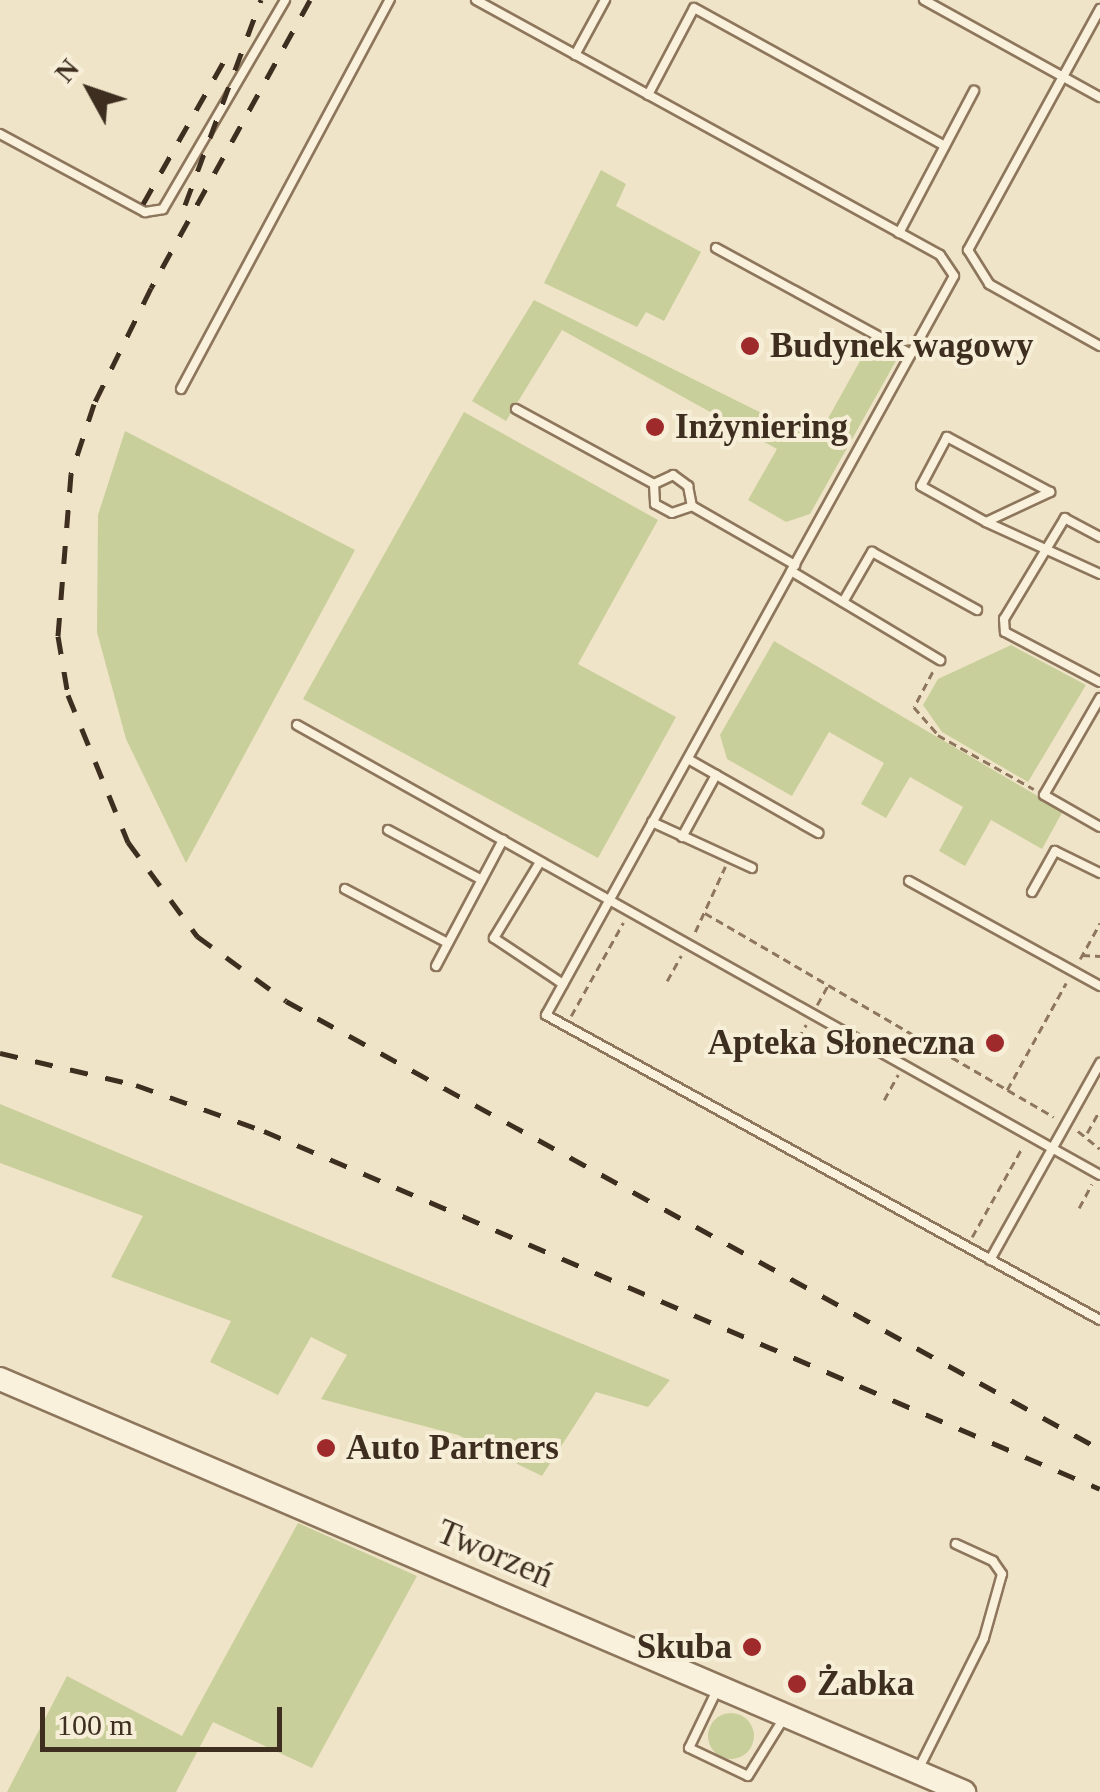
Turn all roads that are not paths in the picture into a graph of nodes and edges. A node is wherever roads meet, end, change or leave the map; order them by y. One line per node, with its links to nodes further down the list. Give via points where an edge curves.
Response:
1 (285, 0): 12 (lane, via 163,209 145,212)
2 (390, 0): 18 (lane)
3 (476, 0): 7 (lane)
4 (605, 0): 7 (lane)
5 (924, 0): 8 (lane)
6 (1100, 9): 8 (lane)
7 (575, 55): 10 (lane)
8 (1063, 77): 11 (lane); 16 (lane, via 968,250 988,284)
9 (974, 91): 13 (lane)
10 (648, 94): 13 (lane, via 694,8); 14 (lane)
11 (1100, 98)
12 (0, 134)
13 (945, 146): 14 (lane)
14 (899, 233): 17 (lane, via 940,255 954,276)
15 (716, 248): 17 (lane)
16 (1100, 346)
17 (910, 354): 25 (lane)
18 (181, 389)
19 (516, 409): 20 (lane)
20 (654, 484): 21 (lane, via 656,504 672,513); 21 (lane, via 673,475 688,486)
21 (692, 506): 25 (lane)
22 (986, 522): 22 (lane, via 920,486 947,438 1050,492); 24 (lane)
23 (1100, 537): 24 (lane, via 1065,518)
24 (1045, 548): 26 (lane); 30 (lane, via 1004,619 1005,632)
25 (793, 568): 27 (lane); 33 (lane)
26 (1100, 574)
27 (843, 602): 28 (lane, via 872,552); 29 (lane)
28 (977, 610)
29 (940, 660)
30 (1100, 682)
31 (1100, 698): 36 (lane, via 1044,795)
32 (297, 726): 40 (lane)
33 (688, 759): 34 (lane); 35 (lane)
34 (716, 775): 38 (lane); 39 (lane)
35 (652, 822): 39 (lane); 48 (lane)
36 (1100, 827)
37 (388, 830): 44 (lane)
38 (818, 833)
39 (682, 837): 42 (lane)
40 (502, 840): 41 (lane); 44 (lane)
41 (540, 862): 48 (lane); 51 (lane, via 494,938)
42 (752, 868)
43 (1100, 874): 47 (lane, via 1055,851)
44 (482, 880): 49 (lane)
45 (909, 881): 52 (lane)
46 (345, 890): 49 (lane)
47 (1032, 892)
48 (608, 904): 51 (lane); 54 (lane)
49 (448, 943): 50 (lane)
50 (436, 966)
51 (563, 984): 56 (lane, via 546,1016)
52 (1100, 986)
53 (1100, 1063): 54 (lane)
54 (1052, 1148): 55 (lane); 56 (lane)
55 (1099, 1174)
56 (990, 1260): 57 (lane)
57 (1100, 1320)
58 (0, 1379): 60 (street, Tworzeń)
59 (956, 1544): 62 (lane, via 993,1560 1002,1574 984,1638)
60 (718, 1688): 61 (street, Tworzeń); 61 (lane, via 690,1748 748,1776)
61 (785, 1716): 62 (street, Tworzeń)
62 (917, 1772): 63 (street, Tworzeń)
63 (964, 1792)

